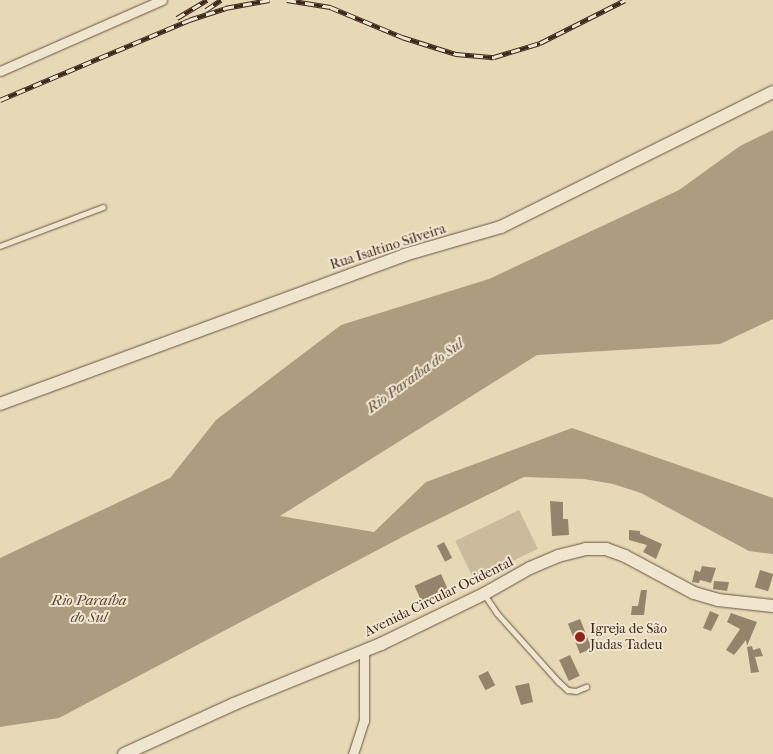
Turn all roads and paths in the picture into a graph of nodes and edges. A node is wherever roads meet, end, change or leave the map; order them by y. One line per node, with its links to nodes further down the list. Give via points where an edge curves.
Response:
1 (162, 0): 2 (street)
2 (0, 71)
3 (773, 92): 6 (main road, Rua Isaltino Silveira, via 501,227 404,255)
4 (103, 207): 5 (lane)
5 (0, 246)
6 (0, 404)
7 (484, 594): 8 (main road, Avenida Circular Ocidental, via 530,568 586,549 606,550 625,556 694,593 718,600); 9 (main road, Avenida Circular Ocidental); 10 (lane, via 559,682 568,690)
8 (773, 606)
9 (364, 651): 11 (main road, Avenida Circular Ocidental, via 234,704); 12 (street, via 364,721)
10 (586, 687)
11 (124, 754)
12 (353, 754)

